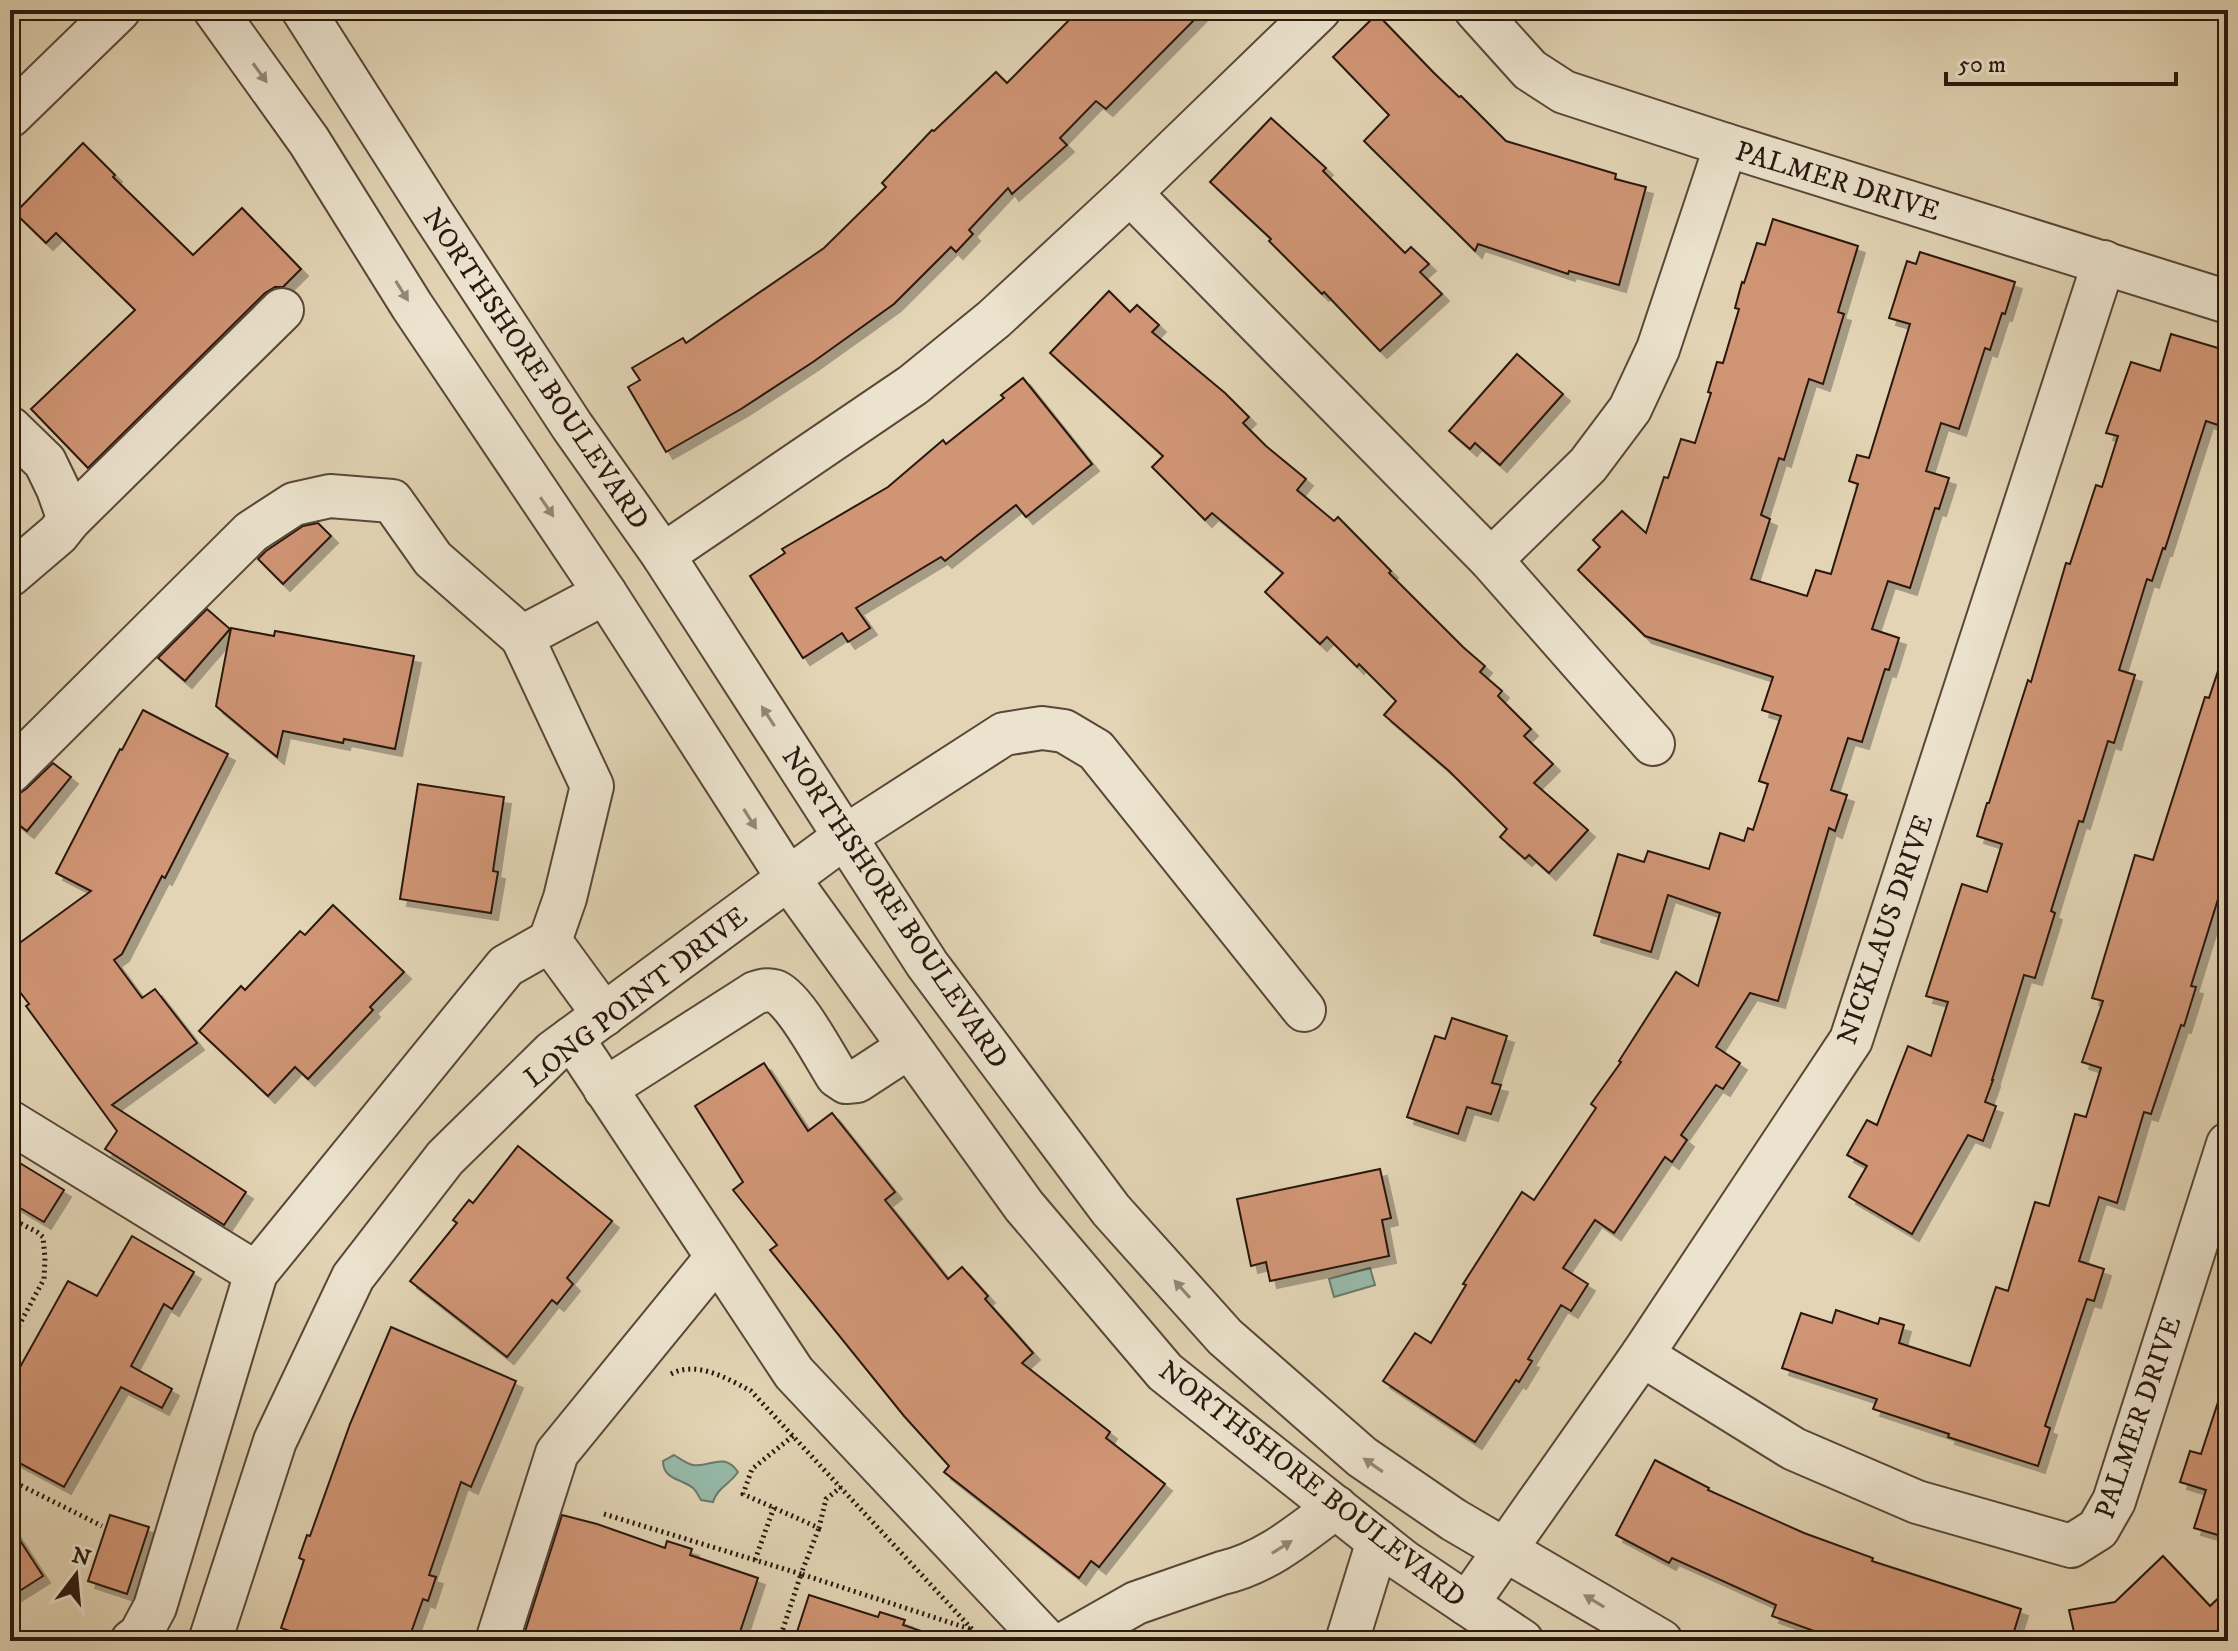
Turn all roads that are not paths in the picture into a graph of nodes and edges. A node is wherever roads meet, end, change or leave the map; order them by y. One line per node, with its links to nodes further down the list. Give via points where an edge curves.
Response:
1 (119, 10): 6 (street)
2 (215, 10): 17 (street, NORTHSHORE BOULEVARD, one-way to 17, via 309,141 412,306)
3 (303, 10): 14 (street, NORTHSHORE BOULEVARD, via 572,426)
4 (1319, 10): 8 (street)
5 (1476, 10): 7 (street, PALMER DRIVE, via 1530,70 1564,92)
6 (10, 116)
7 (1726, 145): 9 (street, PALMER DRIVE); 15 (street, via 1658,349 1630,409 1588,465)
8 (1130, 193): 14 (street, via 994,319 913,385); 15 (street)
9 (2104, 262): 10 (street, PALMER DRIVE); 32 (street, NICKLAUS DRIVE, via 1851,1040)
10 (2228, 302)
11 (282, 310): 13 (street)
12 (10, 428): 13 (street, via 45,462)
13 (69, 520): 16 (street)
14 (663, 555): 21 (street, NORTHSHORE BOULEVARD, one-way to 14)
15 (1491, 560): 19 (street)
16 (10, 575)
17 (605, 593): 18 (street); 22 (street, NORTHSHORE BOULEVARD, one-way to 22)
18 (522, 637): 20 (street, via 433,559 392,501 330,496 294,504 251,532); 23 (street, via 592,786)
19 (1653, 744)
20 (10, 772)
21 (846, 836): 22 (street, LONG POINT DRIVE); 24 (street, LONG POINT DRIVE, via 1004,734 1042,728 1064,731 1096,750); 35 (street, NORTHSHORE BOULEVARD, one-way to 21, via 1362,1457 1225,1337 1102,1198 927,964)
22 (788, 878): 25 (street, LONG POINT DRIVE); 26 (street, NORTHSHORE BOULEVARD)
23 (550, 941): 25 (street); 31 (street, via 506,966)
24 (1304, 1010)
25 (588, 1026): 27 (street); 38 (street, LONG POINT DRIVE, via 553,1052 445,1158 353,1277 275,1441)
26 (909, 1047): 27 (street, via 857,1081 846,1082 789,1000 765,990); 33 (street, NORTHSHORE BOULEVARD, via 1024,1206 1165,1372)
27 (605, 1089): 30 (street)
28 (10, 1122): 31 (street)
29 (2228, 1144): 32 (street, PALMER DRIVE, via 2114,1501 2098,1529 2071,1546 1917,1502 1794,1449)
30 (717, 1257): 39 (street, via 557,1453); 40 (street, via 794,1373)
31 (256, 1273): 37 (street, via 155,1607)
32 (1642, 1355): 35 (street, NICKLAUS DRIVE)
33 (1336, 1507): 34 (street, NORTHSHORE BOULEVARD); 41 (street, one-way to 33, via 1136,1603 1236,1570 1282,1548)
34 (1378, 1541): 36 (street, NORTHSHORE BOULEVARD); 42 (street)
35 (1505, 1549): 36 (street, NICKLAUS DRIVE); 44 (street, NORTHSHORE BOULEVARD, one-way to 35)
36 (1467, 1604): 43 (street, NORTHSHORE BOULEVARD)
37 (132, 1641)
38 (210, 1641)
39 (497, 1641)
40 (1046, 1641)
41 (1069, 1641)
42 (1347, 1641)
43 (1522, 1641)
44 (1661, 1641)

